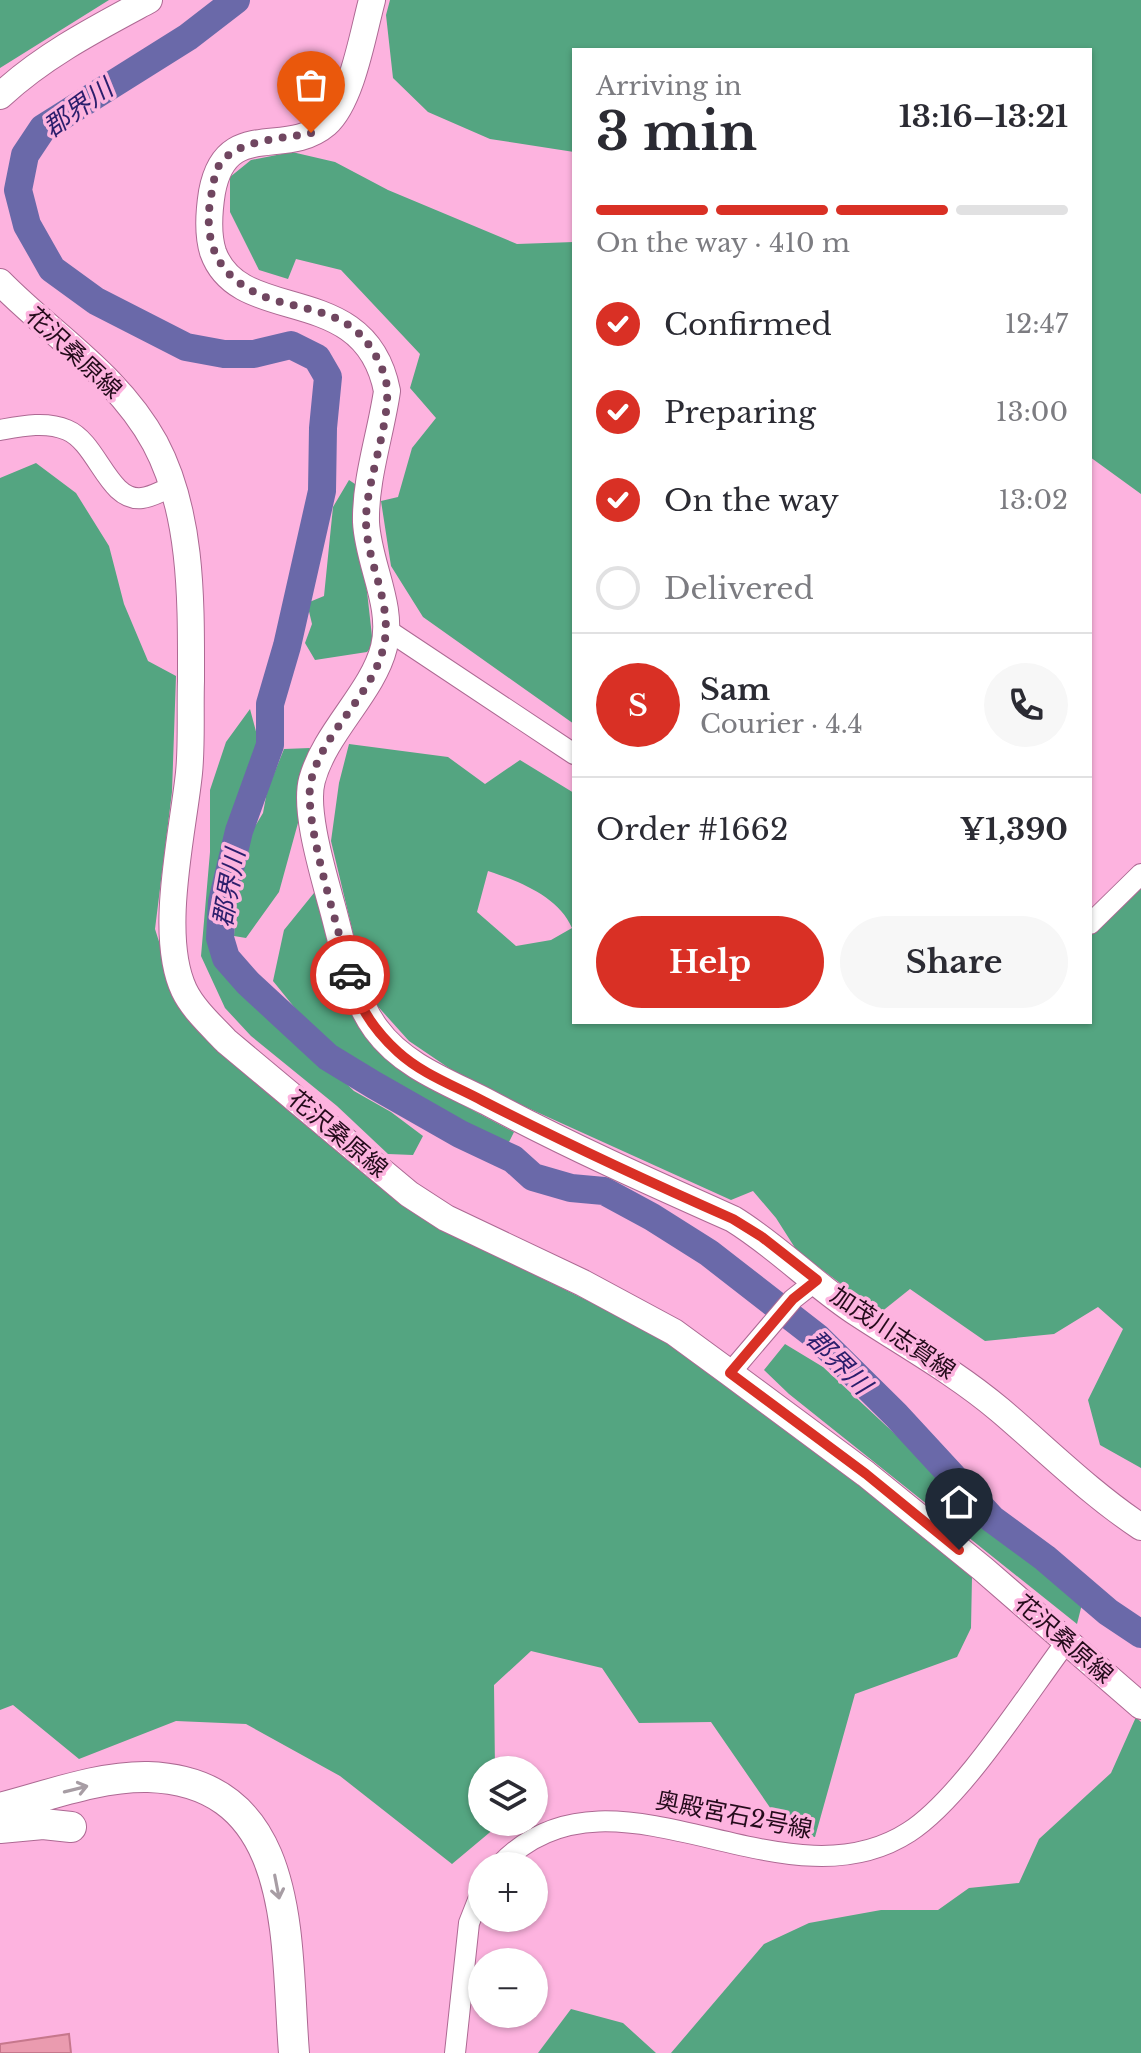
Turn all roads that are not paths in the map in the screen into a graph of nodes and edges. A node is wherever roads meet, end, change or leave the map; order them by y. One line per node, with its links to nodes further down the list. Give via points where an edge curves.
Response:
1 (149, 0): 3 (main road, via 71,42)
2 (372, 0): 7 (main road, 加茂川志賀線, via 335,114 311,133 228,154 217,169 208,214 212,249 236,280 273,300 356,330 385,376 366,519)
3 (0, 96)
4 (0, 282): 6 (main road, 花沢桑原線, via 106,376 156,445)
5 (0, 430): 6 (street, via 44,425 67,430 90,448 114,486 126,495 142,498)
6 (172, 487): 12 (main road, 花沢桑原線, via 185,545 191,633 189,770 173,928 183,989 226,1041 409,1194 446,1218 674,1332)
7 (386, 625): 8 (street); 11 (main road, 加茂川志賀線, via 375,669 311,781 311,808 328,889 364,1011 399,1054 427,1072 733,1219)
8 (572, 753)
9 (1141, 874): 10 (street)
10 (1092, 922)
11 (817, 1280): 12 (street, via 793,1299); 13 (main road, 加茂川志賀線, via 852,1310 951,1371 1105,1503)
12 (733, 1369): 14 (main road, 花沢桑原線)
13 (1141, 1527)
14 (1067, 1641): 15 (main road, 花沢桑原線); 19 (street, 奥殿宮石2号線, via 943,1802 910,1832 875,1851 826,1859 778,1855 645,1824 593,1821 543,1835)
15 (1141, 1706)
16 (0, 1808): 21 (highway, one-way to 21, via 107,1781 147,1777 188,1781 229,1803 259,1835 275,1873)
17 (71, 1827): 18 (highway)
18 (0, 1828)
19 (515, 1852)
20 (468, 1932): 22 (street)
21 (294, 2053)
22 (455, 2053)

